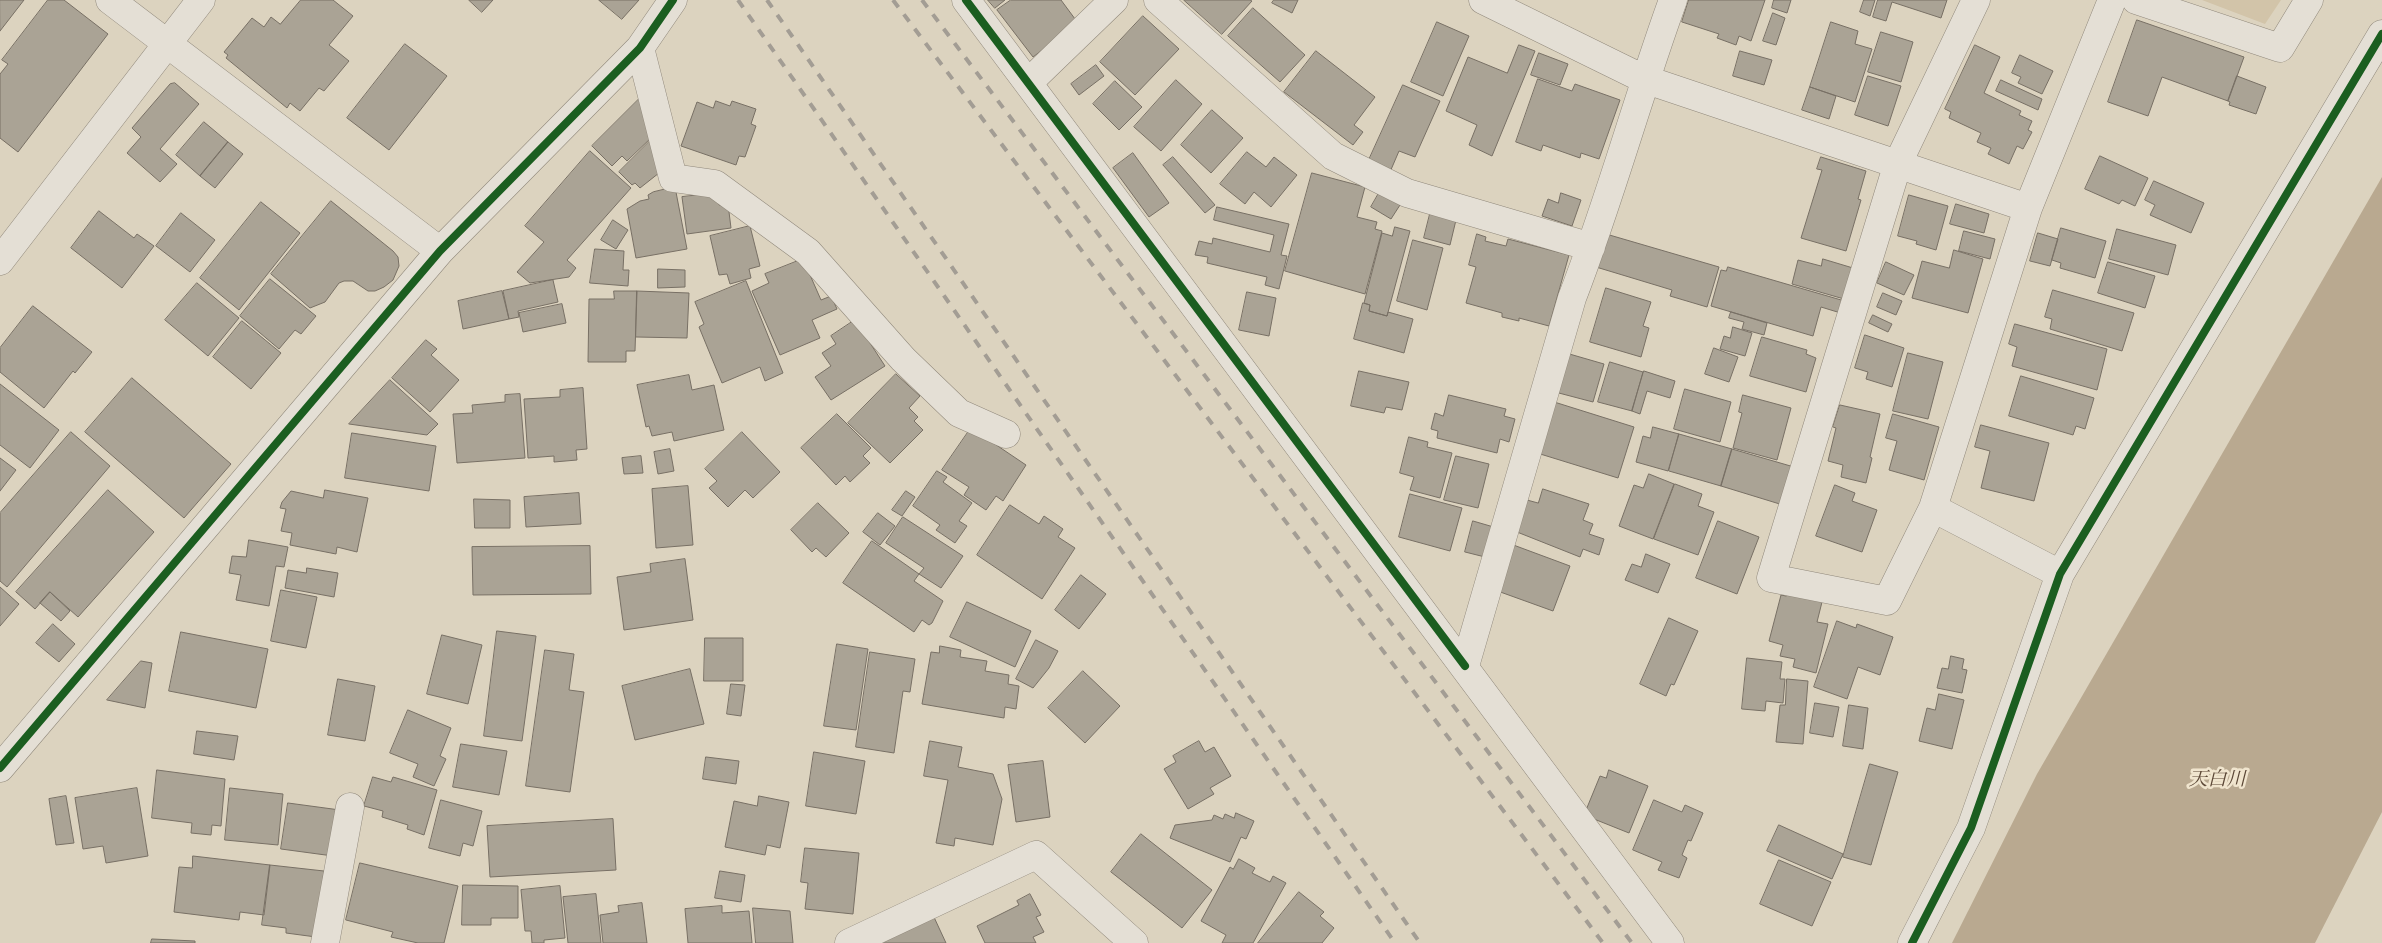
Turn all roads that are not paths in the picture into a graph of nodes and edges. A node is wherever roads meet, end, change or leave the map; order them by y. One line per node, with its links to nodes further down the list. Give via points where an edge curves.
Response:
1 (110, 0): 14 (street)
2 (201, 0): 14 (street)
3 (673, 0): 15 (street)
4 (966, 0): 17 (street)
5 (1114, 0): 17 (street)
6 (1158, 0): 20 (street, via 1333,156 1408,194)
7 (1483, 0): 16 (street)
8 (1673, 0): 16 (street)
9 (1976, 0): 18 (street)
10 (2112, 0): 19 (street)
11 (2136, 0): 12 (street, via 2280,48)
12 (2309, 0)
13 (2382, 34): 25 (street)
14 (167, 44): 21 (street); 22 (street)
15 (640, 48): 21 (street); 23 (street, via 673,178 715,184 808,252 903,359 959,413)
16 (1644, 79): 18 (street); 20 (street)
17 (1029, 82): 26 (street)
18 (1898, 163): 19 (street); 24 (street, via 1771,578 1887,601)
19 (2028, 208): 24 (street)
20 (1591, 247): 26 (street, via 1572,298)
21 (440, 251): 27 (street)
22 (0, 261)
23 (1006, 434)
24 (1933, 508): 25 (street)
25 (2060, 574): 33 (street, via 1971,828)
26 (1465, 666): 32 (street)
27 (0, 768)
28 (350, 808): 29 (street)
29 (325, 943)
30 (849, 943): 31 (street, via 1036,855)
31 (1134, 943)
32 (1670, 943)
33 (1912, 943)

